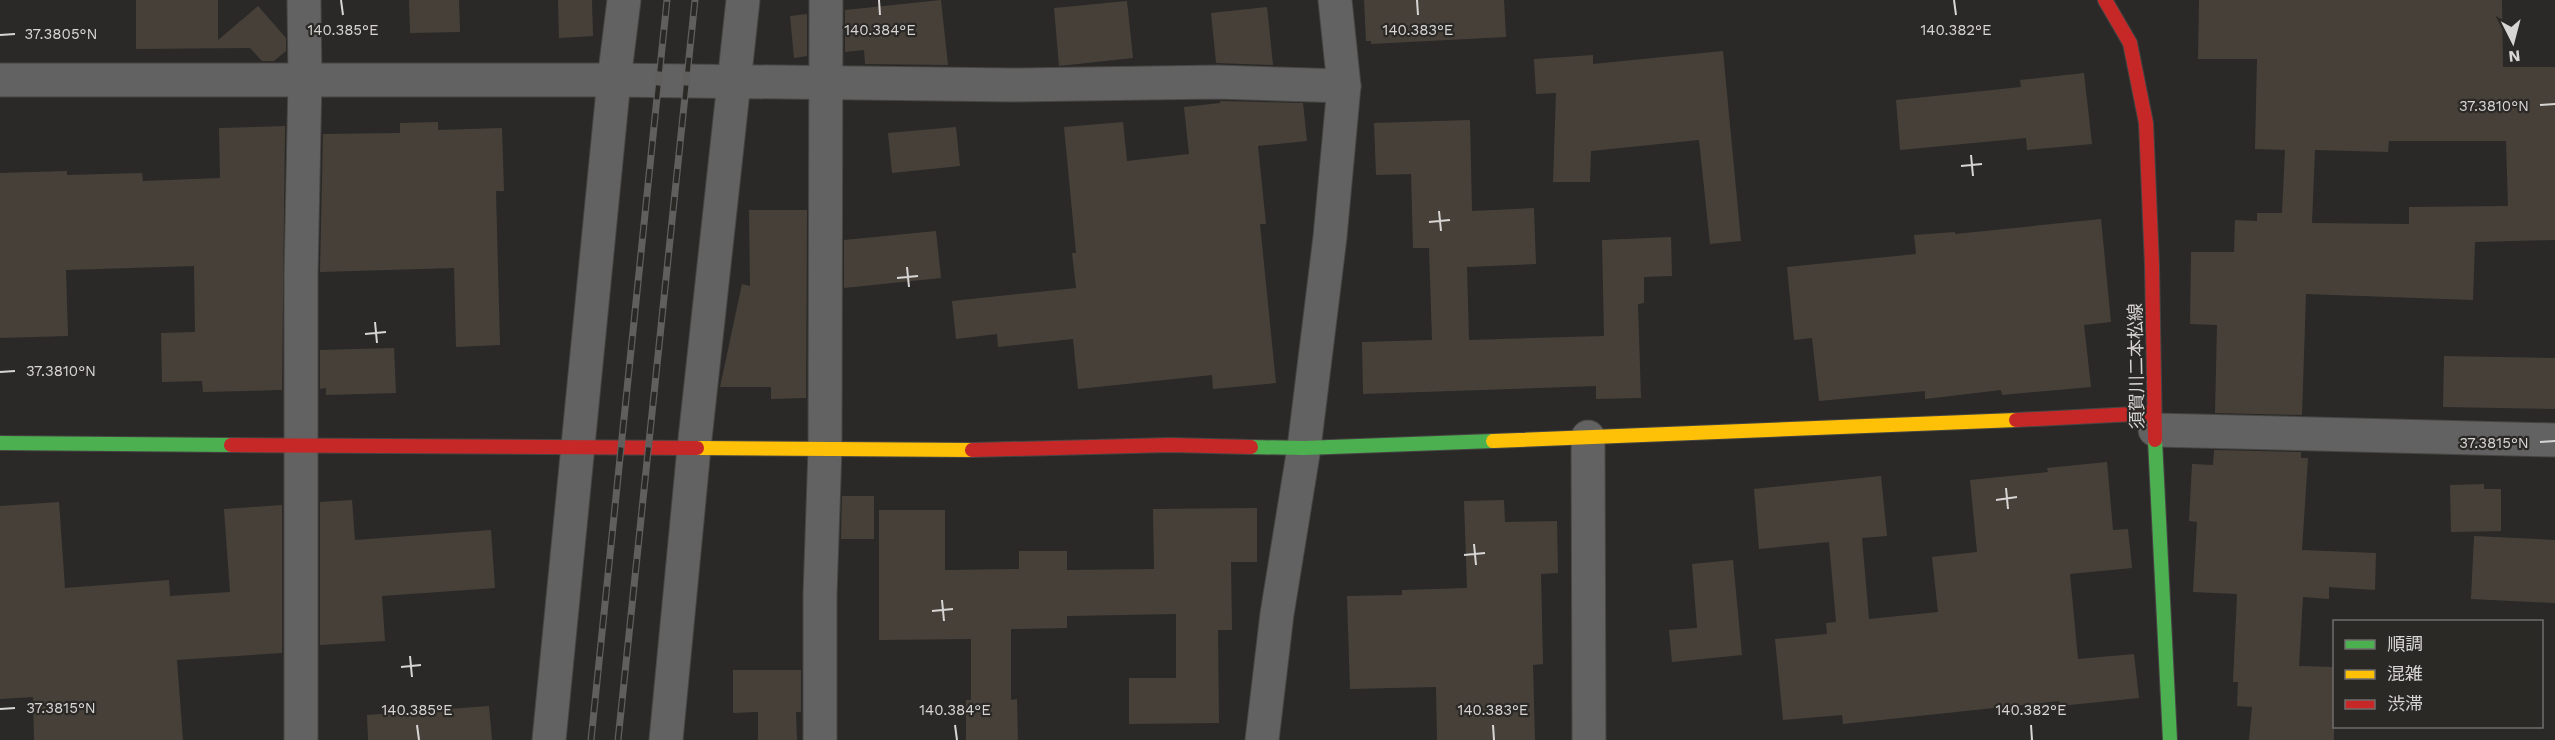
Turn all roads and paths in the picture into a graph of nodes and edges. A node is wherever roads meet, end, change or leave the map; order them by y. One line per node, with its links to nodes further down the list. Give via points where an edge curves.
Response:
1 (304, 0): 7 (street)
2 (624, 0): 9 (street)
3 (743, 0): 10 (street)
4 (826, 0): 11 (street)
5 (1335, 0): 12 (street)
6 (2105, 0): 13 (street, 須賀川二本松線, via 2130,43 2146,123)
7 (305, 79): 8 (street); 9 (street); 17 (street, via 300,275)
8 (0, 80)
9 (614, 80): 10 (street); 18 (street)
10 (733, 82): 11 (street); 19 (street)
11 (825, 83): 12 (street, via 1217,82); 21 (street)
12 (1344, 86): 20 (street)
13 (2154, 422): 14 (street); 15 (street); 28 (street, 須賀川二本松線)
14 (1588, 437): 20 (street); 27 (street)
15 (2555, 440)
16 (0, 443): 17 (street)
17 (302, 444): 18 (street); 22 (street)
18 (578, 446): 19 (street); 23 (street)
19 (694, 448): 21 (street); 24 (street)
20 (1304, 448): 21 (street, via 1170,445); 26 (street, via 1277,614)
21 (825, 449): 25 (street)
22 (301, 740)
23 (549, 740)
24 (666, 740)
25 (820, 740)
26 (1262, 740)
27 (1589, 740)
28 (2170, 740)

